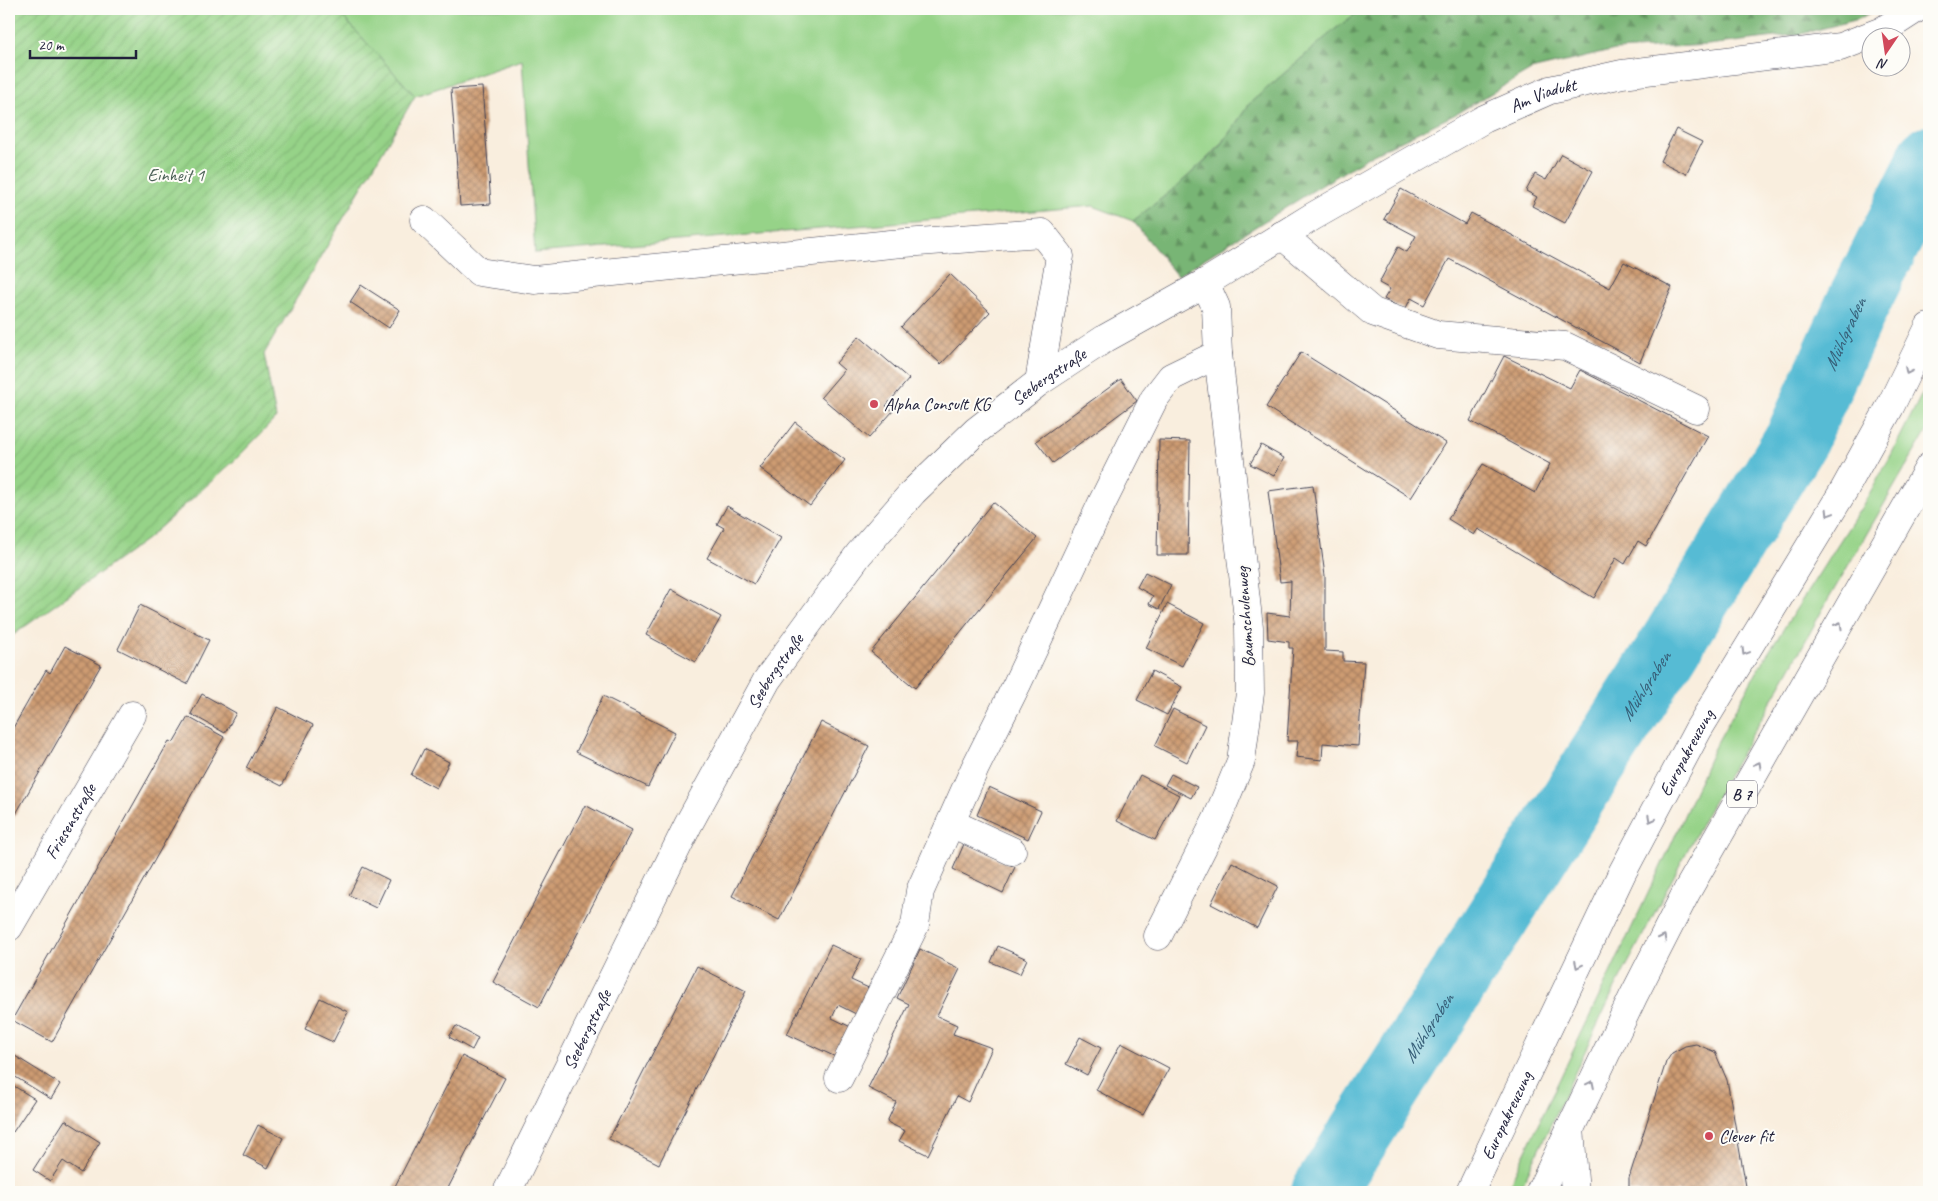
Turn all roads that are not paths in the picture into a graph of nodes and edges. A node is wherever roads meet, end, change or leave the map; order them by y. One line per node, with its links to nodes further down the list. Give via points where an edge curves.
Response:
1 (1916, 9): 3 (street, Am Viadukt, via 1882,31 1840,47 1622,74 1550,90 1484,118)
2 (424, 220): 7 (street, via 479,272 534,280 891,244 1042,233 1060,256)
3 (1282, 235): 4 (street, Am Viadukt); 8 (street, via 1372,312 1438,334 1565,346)
4 (1205, 283): 6 (street, Baumschulenweg, via 1216,307); 7 (street, Seebergstraße, via 1106,338)
5 (1929, 327): 18 (street, Europakreuzung, one-way to 18, via 1844,490 1698,730 1622,873)
6 (1218, 354): 11 (street, via 1171,377 1154,399); 14 (street, Baumschulenweg, via 1249,627 1250,693 1241,761 1217,819)
7 (1040, 382): 17 (street, Seebergstraße, via 976,431 913,492 859,554 767,680 688,825)
8 (1696, 409)
9 (1929, 467): 16 (street, B 7, one-way to 9, via 1687,891)
10 (132, 715): 13 (street, Friesenstraße)
11 (951, 823): 12 (street); 15 (street, via 920,890 915,925)
12 (1012, 851)
13 (9, 927)
14 (1158, 936)
15 (839, 1078)
16 (1570, 1128): 19 (street, B 7); 20 (street)
17 (507, 1192)
18 (1470, 1192)
19 (1540, 1192)
20 (1575, 1192)

